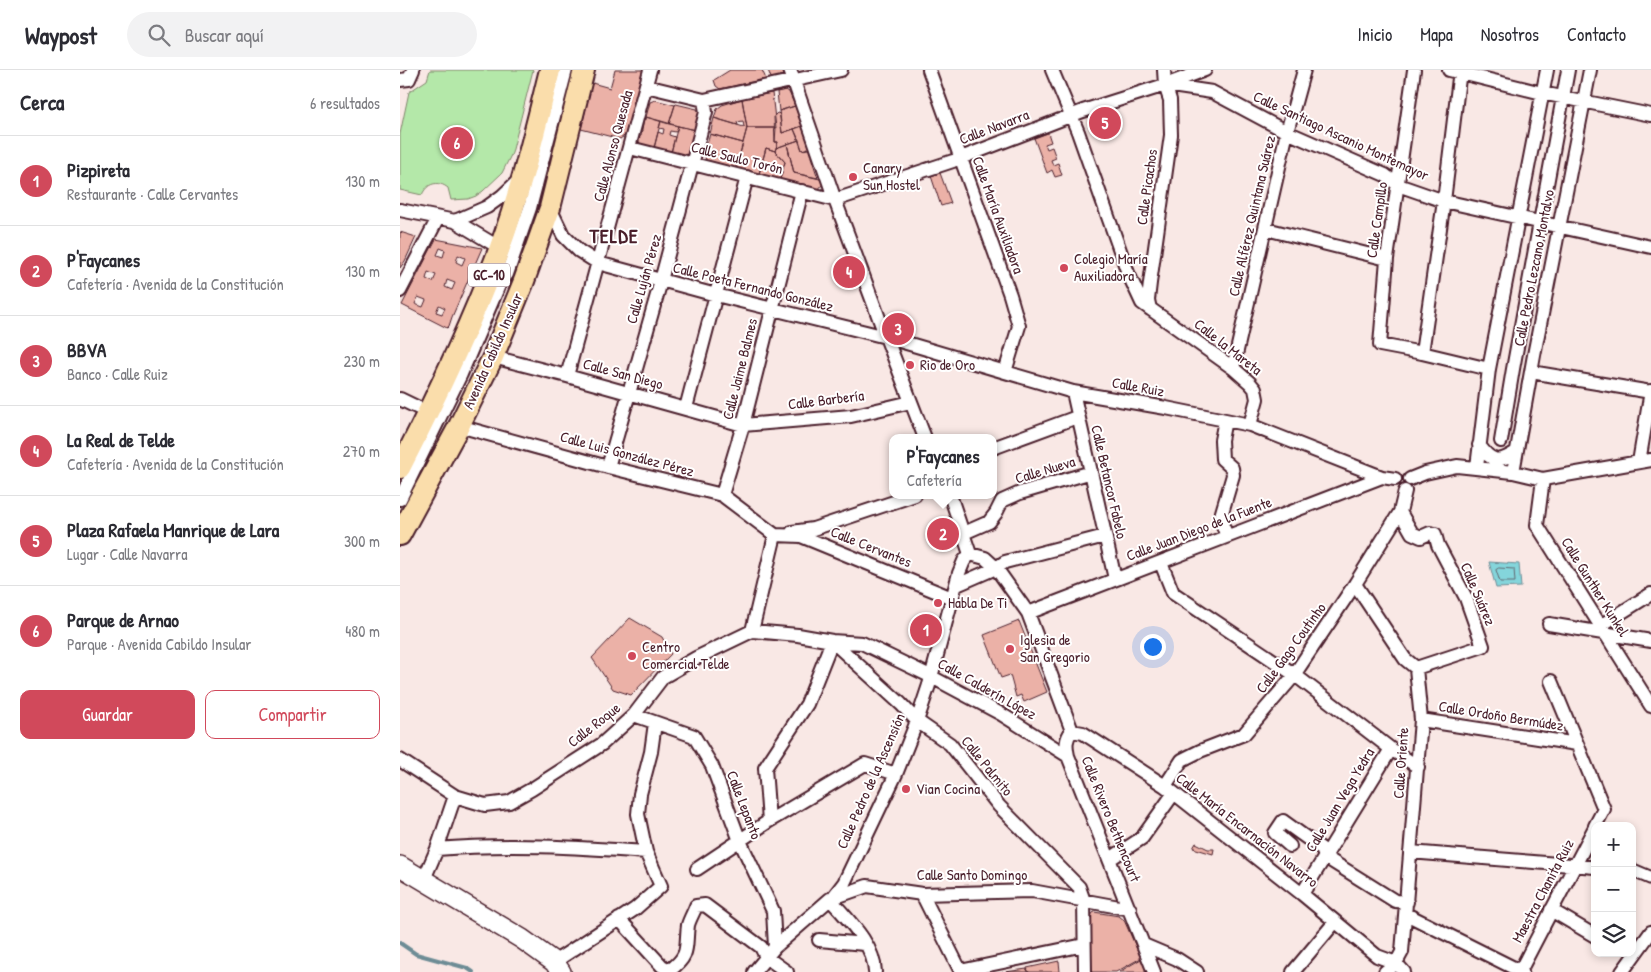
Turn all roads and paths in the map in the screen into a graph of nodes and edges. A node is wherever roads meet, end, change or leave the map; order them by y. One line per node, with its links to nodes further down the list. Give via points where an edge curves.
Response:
1 (413, 70): 18 (street, via 410,79)
2 (550, 70): 31 (main road, GC-10)
3 (566, 70): 91 (street, via 530,208 507,274)
4 (584, 70): 37 (main road, Avenida Cabildo Insular / GC-10)
5 (650, 70): 20 (street, Calle Alonso Quesada)
6 (841, 70): 17 (street)
7 (929, 70): 29 (street, Calle María Auxiliadora)
8 (1052, 70): 25 (street, Calle la Mareta)
9 (1164, 70): 19 (street, Calle Picachos)
10 (1205, 70): 19 (street, Calle Navarra)
11 (1304, 70): 27 (street, Calle Alférez Quintana Suárez)
12 (1414, 70): 33 (street, Calle Campillo)
13 (1547, 70): 21 (street, Calle Pedro Lezcano Montalvo)
14 (1568, 70): 22 (street)
15 (1590, 70): 24 (street, Calle Pedro Lezcano Montalvo)
16 (1457, 71): 21 (street); 36 (street)
17 (791, 75): 23 (street); 35 (street)
18 (400, 80)
19 (1165, 85): 25 (street, Calle Navarra); 27 (street, Calle Santiago Ascanio Montemayor, via 1212,92); 50 (street, Calle Picachos, via 1170,100 1171,135)
20 (646, 86): 23 (street); 28 (street, Calle Alonso Quesada)
21 (1542, 93): 22 (street); 39 (street, Calle Pedro Lezcano Montalvo)
22 (1563, 97): 24 (street); 42 (street)
23 (704, 100): 30 (street, Calle Luján Pérez, via 706,112)
24 (1584, 101): 26 (street); 43 (street, Calle Pedro Lezcano Montalvo)
25 (1071, 115): 29 (street, Calle Navarra); 51 (street, Calle la Mareta)
26 (1651, 115)
27 (1288, 132): 33 (street, Calle Santiago Ascanio Montemayor, via 1385,174); 44 (street, Calle Alférez Quintana Suárez)
28 (630, 148): 30 (street, Calle Saulo Torón); 48 (street, Calle Alonso Quesada)
29 (959, 158): 35 (street, Calle Navarra); 61 (street, Calle María Auxiliadora, via 1019,326)
30 (692, 163): 32 (street, Calle Saulo Torón); 49 (street, Calle Luján Pérez)
31 (524, 174): 41 (street, via 502,196); 46 (main road, GC-10)
32 (747, 177): 34 (street, Calle Saulo Torón); 53 (street)
33 (1398, 185): 36 (street, Calle Santiago Ascanio Montemayor); 47 (street, Calle Campillo)
34 (802, 191): 35 (street, Calle Saulo Torón); 54 (street, Calle Jaime Balmes)
35 (835, 200): 56 (street)
36 (1444, 201): 39 (street, Calle Santiago Ascanio Montemayor); 57 (street)
37 (550, 208): 48 (street, Calle Poeta Fernando González, via 563,235 579,251); 58 (main road, Avenida Cabildo Insular / GC-10)
38 (400, 210): 40 (street)
39 (1518, 217): 42 (street, Calle Santiago Ascanio Montemayor); 60 (street, Calle Pedro Lezcano Montalvo)
40 (438, 218): 41 (street); 52 (street)
41 (455, 221): 46 (street)
42 (1540, 223): 43 (street, Calle Santiago Ascanio Montemayor); 77 (street)
43 (1559, 226): 45 (street, Calle Santiago Ascanio Montemayor); 62 (street, Calle Pedro Lezcano Montalvo)
44 (1266, 229): 47 (street); 59 (street, Calle Alférez Quintana Suárez)
45 (1651, 247)
46 (500, 248): 70 (main road, GC-10)
47 (1387, 259): 57 (street, Calle Campillo, via 1380,345)
48 (598, 262): 49 (street, Calle Poeta Fernando González); 63 (street, Calle Alonso Quesada)
49 (661, 280): 53 (street, Calle Poeta Fernando González); 66 (street, Calle Luján Pérez)
50 (1150, 283): 51 (street); 55 (street, Calle Picachos)
51 (1134, 286): 55 (street, Calle la Mareta, via 1142,303)
52 (400, 291)
53 (716, 295): 54 (street, Calle Poeta Fernando González); 69 (street)
54 (772, 309): 56 (street, Calle Poeta Fernando González); 73 (street, Calle Jaime Balmes)
55 (1150, 309): 59 (street, Calle la Mareta)
56 (886, 337): 61 (street, Calle Ruiz); 68 (street)
57 (1422, 352): 60 (street)
58 (494, 357): 63 (street, Calle San Diego); 74 (main road, Avenida Cabildo Insular / GC-10)
59 (1233, 368): 75 (street, Calle la Mareta, via 1255,389 1257,399)
60 (1489, 369): 78 (street, Calle Pedro Lezcano Montalvo)
61 (1005, 372): 64 (street, Calle Ruiz)
62 (1531, 372): 65 (street); 80 (street, Calle Pedro Lezcano Montalvo)
63 (567, 376): 66 (street, Calle San Diego)
64 (1073, 392): 71 (street, Calle Betancor Fabelo); 72 (street, Calle Ruiz)
65 (1651, 392): 81 (street)
66 (629, 393): 69 (street, Calle San Diego); 82 (street, Calle Luján Pérez)
67 (400, 399): 70 (street)
68 (911, 402): 73 (street, Calle Barbería, via 851,416); 76 (street)
69 (686, 408): 73 (street, Calle San Diego)
70 (429, 413): 84 (main road, GC-10)
71 (1077, 417): 79 (street); 86 (street, Calle Betancor Fabelo)
72 (1224, 420): 75 (street, Calle Ruiz); 99 (street, via 1220,440 1222,458 1232,468 1233,475 1220,519)
73 (743, 425): 90 (street, Calle Jaime Balmes)
74 (460, 426): 82 (street, Calle Luis González Pérez); 97 (main road, Avenida Cabildo Insular / GC-10)
75 (1250, 426): 87 (street, Calle Ruiz)
76 (923, 434)
77 (1501, 441)
78 (1479, 445): 80 (street, via 1493,459 1500,460); 83 (street, Calle Pedro Lezcano Montalvo)
79 (997, 447)
80 (1516, 452): 85 (street, Calle Pedro Lezcano Montalvo)
81 (1645, 461): 88 (street)
82 (608, 467): 90 (street, Calle Luis González Pérez)
83 (1477, 467): 85 (street); 89 (street, via 1456,466 1425,473)
84 (400, 468)
85 (1513, 472): 88 (street)
86 (1090, 474): 95 (street, Calle Nueva, via 1002,501 988,522); 98 (street, Calle Betancor Fabelo)
87 (1388, 478): 89 (street, via 1399,491); 99 (street, Calle Juan Diego de la Fuente)
88 (1543, 478): 110 (street, Calle Gunther Kunkel, via 1537,525)
89 (1407, 485): 94 (street, Calle Gago Coutinho)
90 (722, 495): 96 (street, Calle Luis González Pérez)
91 (400, 499)
92 (903, 499): 96 (street, via 813,529)
93 (951, 499): 95 (street)
94 (1400, 512): 104 (street, Calle Gago Coutinho); 114 (street, Calle Suárez, via 1412,533 1421,537 1435,534 1466,598 1483,646)
95 (964, 533): 100 (street)
96 (775, 534): 107 (street, Calle Cervantes, via 801,536); 111 (street)
97 (400, 535)
98 (1106, 536): 102 (street, via 1004,562); 103 (street, Calle Betancor Fabelo)
99 (1227, 536): 101 (street, Calle Juan Diego de la Fuente)
100 (972, 554): 102 (street, via 985,558); 105 (street, Calle Pedro de la Ascensión, via 964,561)
101 (1161, 563): 103 (street, Calle Juan Diego de la Fuente); 115 (street, via 1173,593)
102 (996, 568): 105 (street); 108 (street)
103 (1115, 579): 108 (street, Calle Juan Diego de la Fuente)
104 (1355, 584): 114 (street, via 1405,659); 115 (street, Calle Gago Coutinho)
105 (957, 585): 107 (street, Calle Pedro de la Ascensión)
106 (1651, 594): 110 (street)
107 (952, 598): 116 (street, Calle Pedro de la Ascensión)
108 (1028, 613): 123 (street)
109 (1549, 624): 110 (street)
110 (1603, 630): 113 (street); 118 (street, Calle Gunther Kunkel)
111 (752, 631): 112 (street); 119 (street, Calle Roque, via 663,677)
112 (832, 641): 116 (street, Calle Calderín López, via 862,643); 121 (street, Calle Palmito); 132 (street, via 807,704 765,768)
113 (1651, 641)
114 (1416, 668): 120 (street, Calle Oriente)
115 (1295, 675): 125 (street); 130 (street, Calle Gago Coutinho, via 1244,734 1182,760)
116 (930, 676): 121 (street, Calle Pedro de la Ascensión); 126 (street, Calle Calderín López, via 1001,714)
117 (1551, 681): 124 (street)
118 (1651, 706)
119 (634, 715): 122 (street, Calle Lepanto); 131 (street, Calle Roque, via 602,744 509,802 485,805)
120 (1421, 720): 124 (street, Calle Ordoño Bermúdez); 128 (street, Calle Oriente)
121 (917, 721): 129 (street, Calle Pedro de la Ascensión); 153 (street, Calle Palmito, via 950,744 999,806 1079,887)
122 (655, 723): 135 (street, Calle Lepanto, via 694,736 712,766); 138 (street, via 638,814)
123 (1072, 731): 126 (street, Calle Rivero Bethencourt, via 1066,746); 130 (street, Calle María Encarnación Navarro, via 1083,733)
124 (1576, 744): 133 (street, Maestra Chanita Ruiz, via 1604,809)
125 (1391, 749): 128 (street); 140 (street, Calle Juan Vega Yedra)
126 (1068, 756): 141 (street, Calle Rivero Bethencourt)
127 (405, 763): 131 (street, Calle Roque)
128 (1418, 767): 139 (street, Calle Oriente)
129 (896, 774): 132 (street, via 865,764); 152 (street, Calle Pedro de la Ascensión, via 844,882)
130 (1170, 789): 141 (street, Calle Gago Coutinho, via 1142,838); 151 (street, Calle María Encarnación Navarro)
131 (455, 796): 137 (street)
132 (769, 821): 135 (street)
133 (1597, 822)
134 (1591, 834): 143 (street, Maestra Chanita Ruiz)
135 (740, 841): 145 (street); 166 (street, Calle Lepanto, via 773,910)
136 (1290, 846): 140 (street, via 1275,833 1283,821 1322,849)
137 (438, 849): 138 (street, via 515,846); 149 (street)
138 (646, 852): 157 (street, via 661,886)
139 (1410, 852): 143 (street); 154 (street, Calle Oriente)
140 (1325, 857): 151 (street, Calle Juan Vega Yedra); 154 (street)
141 (1110, 859): 155 (street, Calle Rivero Bethencourt)
142 (400, 866): 149 (street)
143 (1575, 866): 144 (street); 156 (street, Maestra Chanita Ruiz)
144 (1591, 867)
145 (697, 869)
146 (1636, 872): 148 (street)
147 (400, 873): 169 (street)
148 (1651, 878)
149 (424, 879): 169 (street, via 522,938)
150 (922, 894): 152 (street, Calle Santo Domingo, via 867,886); 153 (street, Calle Santo Domingo, via 1032,891); 173 (street)
151 (1302, 894): 158 (street, Calle María Encarnación Navarro)
152 (832, 897): 162 (street); 166 (street, Calle Santo Domingo)
153 (1084, 901): 155 (street, Calle Santo Domingo); 163 (street)
154 (1406, 908): 168 (street, Calle Oriente); 179 (street)
155 (1130, 909): 164 (street, Calle Rivero Bethencourt)
156 (1551, 910): 160 (street); 179 (street, Maestra Chanita Ruiz)
157 (619, 919): 166 (street, via 662,966 670,970 680,963 687,949 689,923 696,906 705,905); 169 (street)
158 (1335, 922): 168 (street, Calle María Encarnación Navarro, via 1377,956); 177 (street)
159 (1651, 932): 165 (street)
160 (1591, 934)
161 (819, 940): 162 (street)
162 (865, 944): 172 (street, via 875,962)
163 (1084, 945): 173 (street); 174 (street)
164 (1144, 945): 175 (street, Calle Rivero Bethencourt); 176 (street, via 1177,959)
165 (1636, 948)
166 (770, 952): 170 (street, Calle Santo Domingo); 171 (street)
167 (1628, 957): 180 (street)
168 (1400, 968): 178 (street)
169 (553, 969)
170 (754, 972)
171 (787, 972)
172 (875, 972)
173 (961, 972)
174 (1086, 972)
175 (1154, 972)
176 (1197, 972)
177 (1293, 972)
178 (1385, 972)
179 (1521, 972)
180 (1622, 972)

